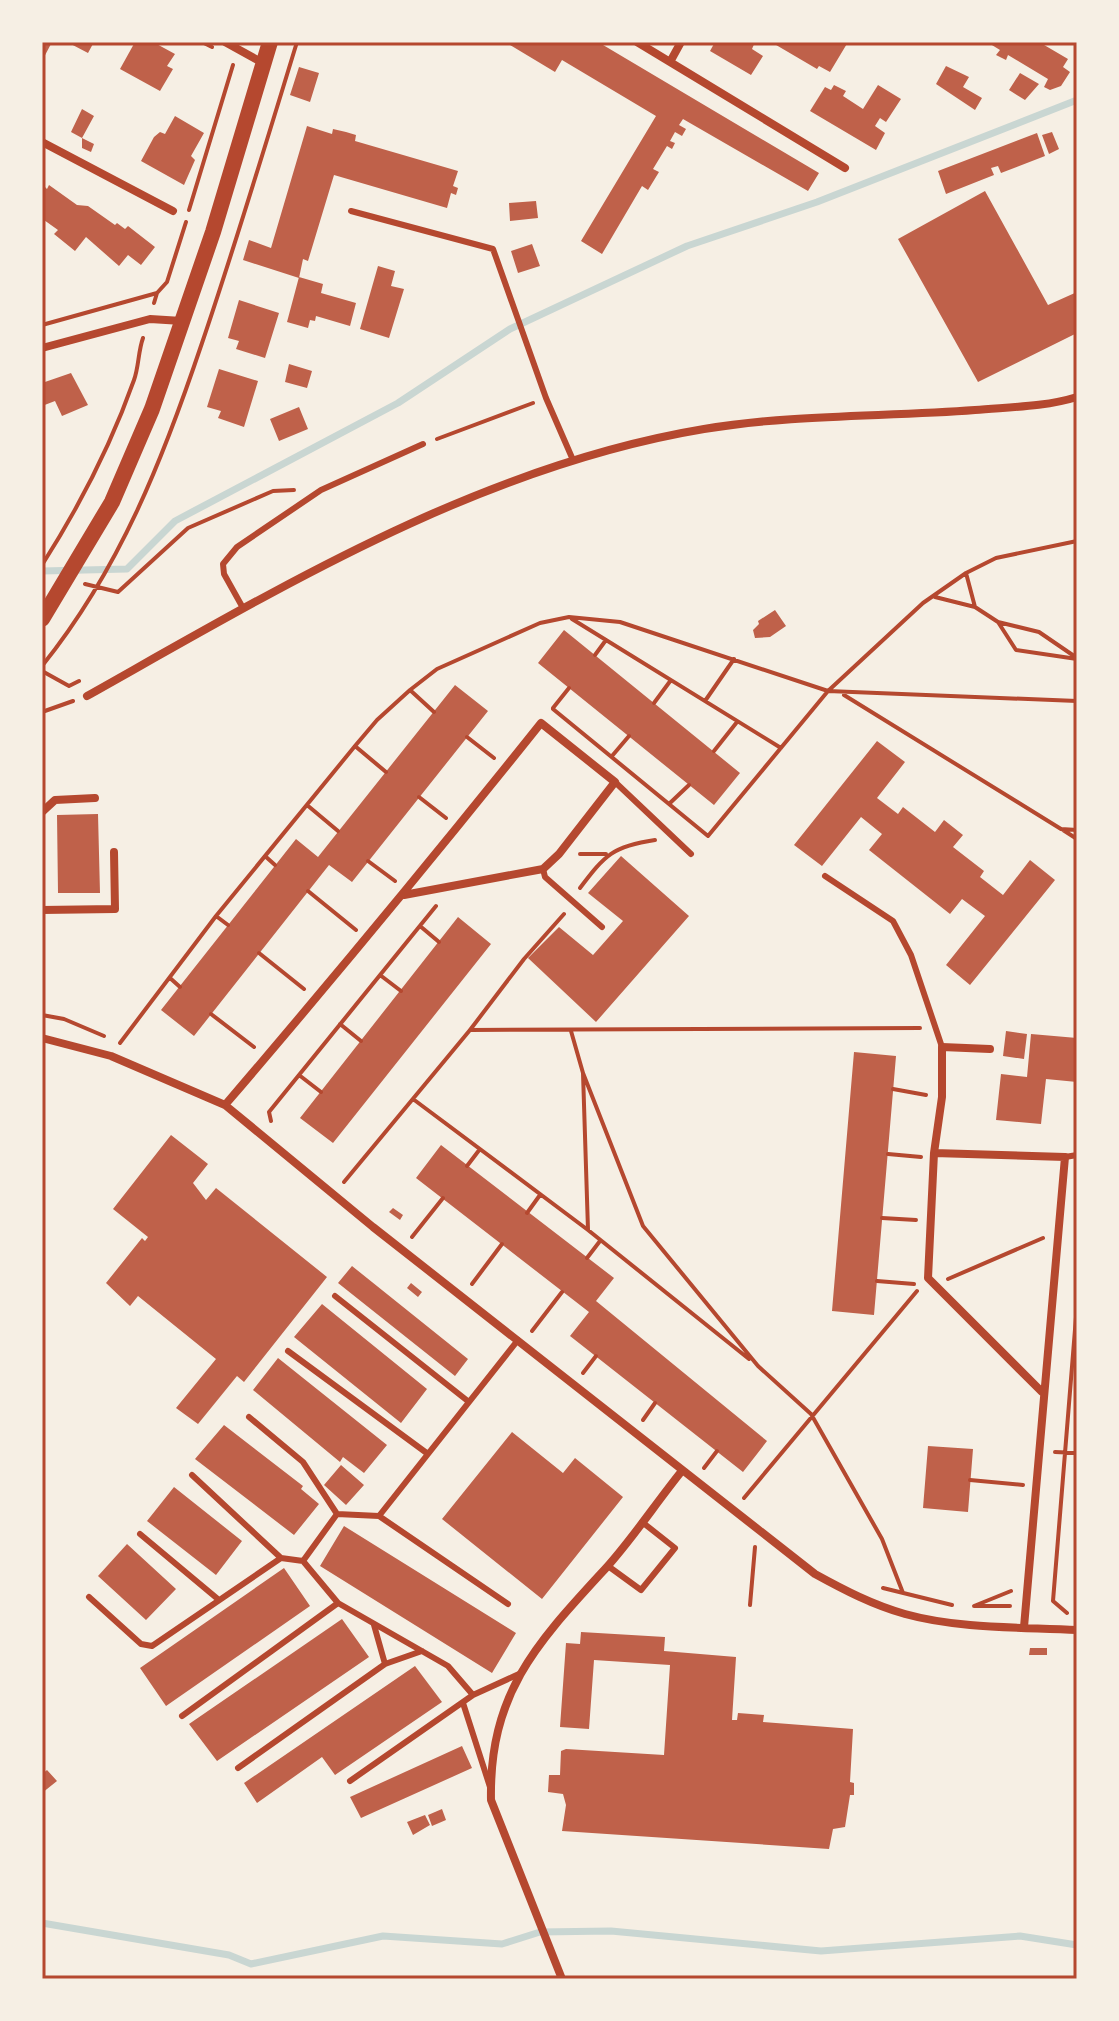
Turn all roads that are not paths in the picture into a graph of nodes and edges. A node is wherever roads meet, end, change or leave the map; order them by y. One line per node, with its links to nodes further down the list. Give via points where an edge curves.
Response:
1 (225, 42): 6 (street)
2 (270, 42): 6 (main road)
3 (637, 42): 5 (street)
4 (681, 42): 5 (street)
5 (670, 62): 8 (street)
6 (264, 63): 11 (main road)
7 (42, 142): 9 (street)
8 (845, 168)
9 (173, 211)
10 (351, 211): 15 (lane, via 493,249)
11 (182, 321): 12 (street, via 150,319); 17 (main road, via 112,502)
12 (42, 348)
13 (1077, 397): 15 (street, via 992,408 746,423)
14 (423, 444): 16 (lane, via 321,490 237,547 223,564)
15 (573, 460): 16 (street, via 458,504)
16 (243, 608): 18 (street)
17 (42, 619)
18 (87, 696)
19 (615, 782): 23 (lane); 24 (street); 26 (street, via 541,723)
20 (95, 798): 21 (street, via 55,800)
21 (42, 812)
22 (114, 852): 27 (street, via 115,909)
23 (691, 854)
24 (543, 869): 26 (street); 28 (lane, via 545,877)
25 (825, 876): 30 (lane, via 893,921 911,955)
26 (406, 893): 32 (street)
27 (42, 910)
28 (602, 927)
29 (42, 1038): 32 (street, via 111,1056)
30 (942, 1047): 31 (street); 33 (street)
31 (990, 1049)
32 (225, 1105): 37 (street)
33 (934, 1155): 35 (street); 39 (street, via 928,1278)
34 (1077, 1155): 35 (lane)
35 (1065, 1157): 39 (street)
36 (335, 1296): 40 (lane)
37 (518, 1340): 40 (lane); 43 (street)
38 (288, 1351): 42 (lane)
39 (1042, 1392): 57 (street)
40 (469, 1402): 42 (lane)
41 (249, 1417): 45 (lane, via 303,1462)
42 (428, 1454): 46 (lane)
43 (681, 1472): 47 (street); 57 (street, via 815,1574 877,1605 936,1620)
44 (192, 1475): 49 (lane)
45 (337, 1514): 46 (lane); 50 (lane)
46 (379, 1516): 55 (lane)
47 (642, 1522): 51 (street); 51 (lane, via 675,1548 641,1590)
48 (140, 1534): 53 (lane)
49 (281, 1558): 50 (lane); 53 (lane)
50 (303, 1561): 54 (lane)
51 (608, 1566): 61 (street, via 559,1616)
52 (89, 1597): 53 (lane, via 141,1644 152,1646)
53 (219, 1600)
54 (338, 1603): 56 (lane); 64 (lane)
55 (508, 1604)
56 (374, 1623): 59 (lane); 60 (lane)
57 (1024, 1627): 58 (street)
58 (1077, 1630)
59 (422, 1651): 60 (lane); 62 (lane, via 448,1666)
60 (385, 1664): 65 (lane)
61 (519, 1674): 62 (lane); 67 (street, via 506,1698)
62 (473, 1695): 63 (lane)
63 (463, 1703): 66 (lane); 67 (lane)
64 (182, 1716)
65 (238, 1768)
66 (350, 1781)
67 (491, 1790): 68 (street, via 500,1827)
68 (562, 1979)

